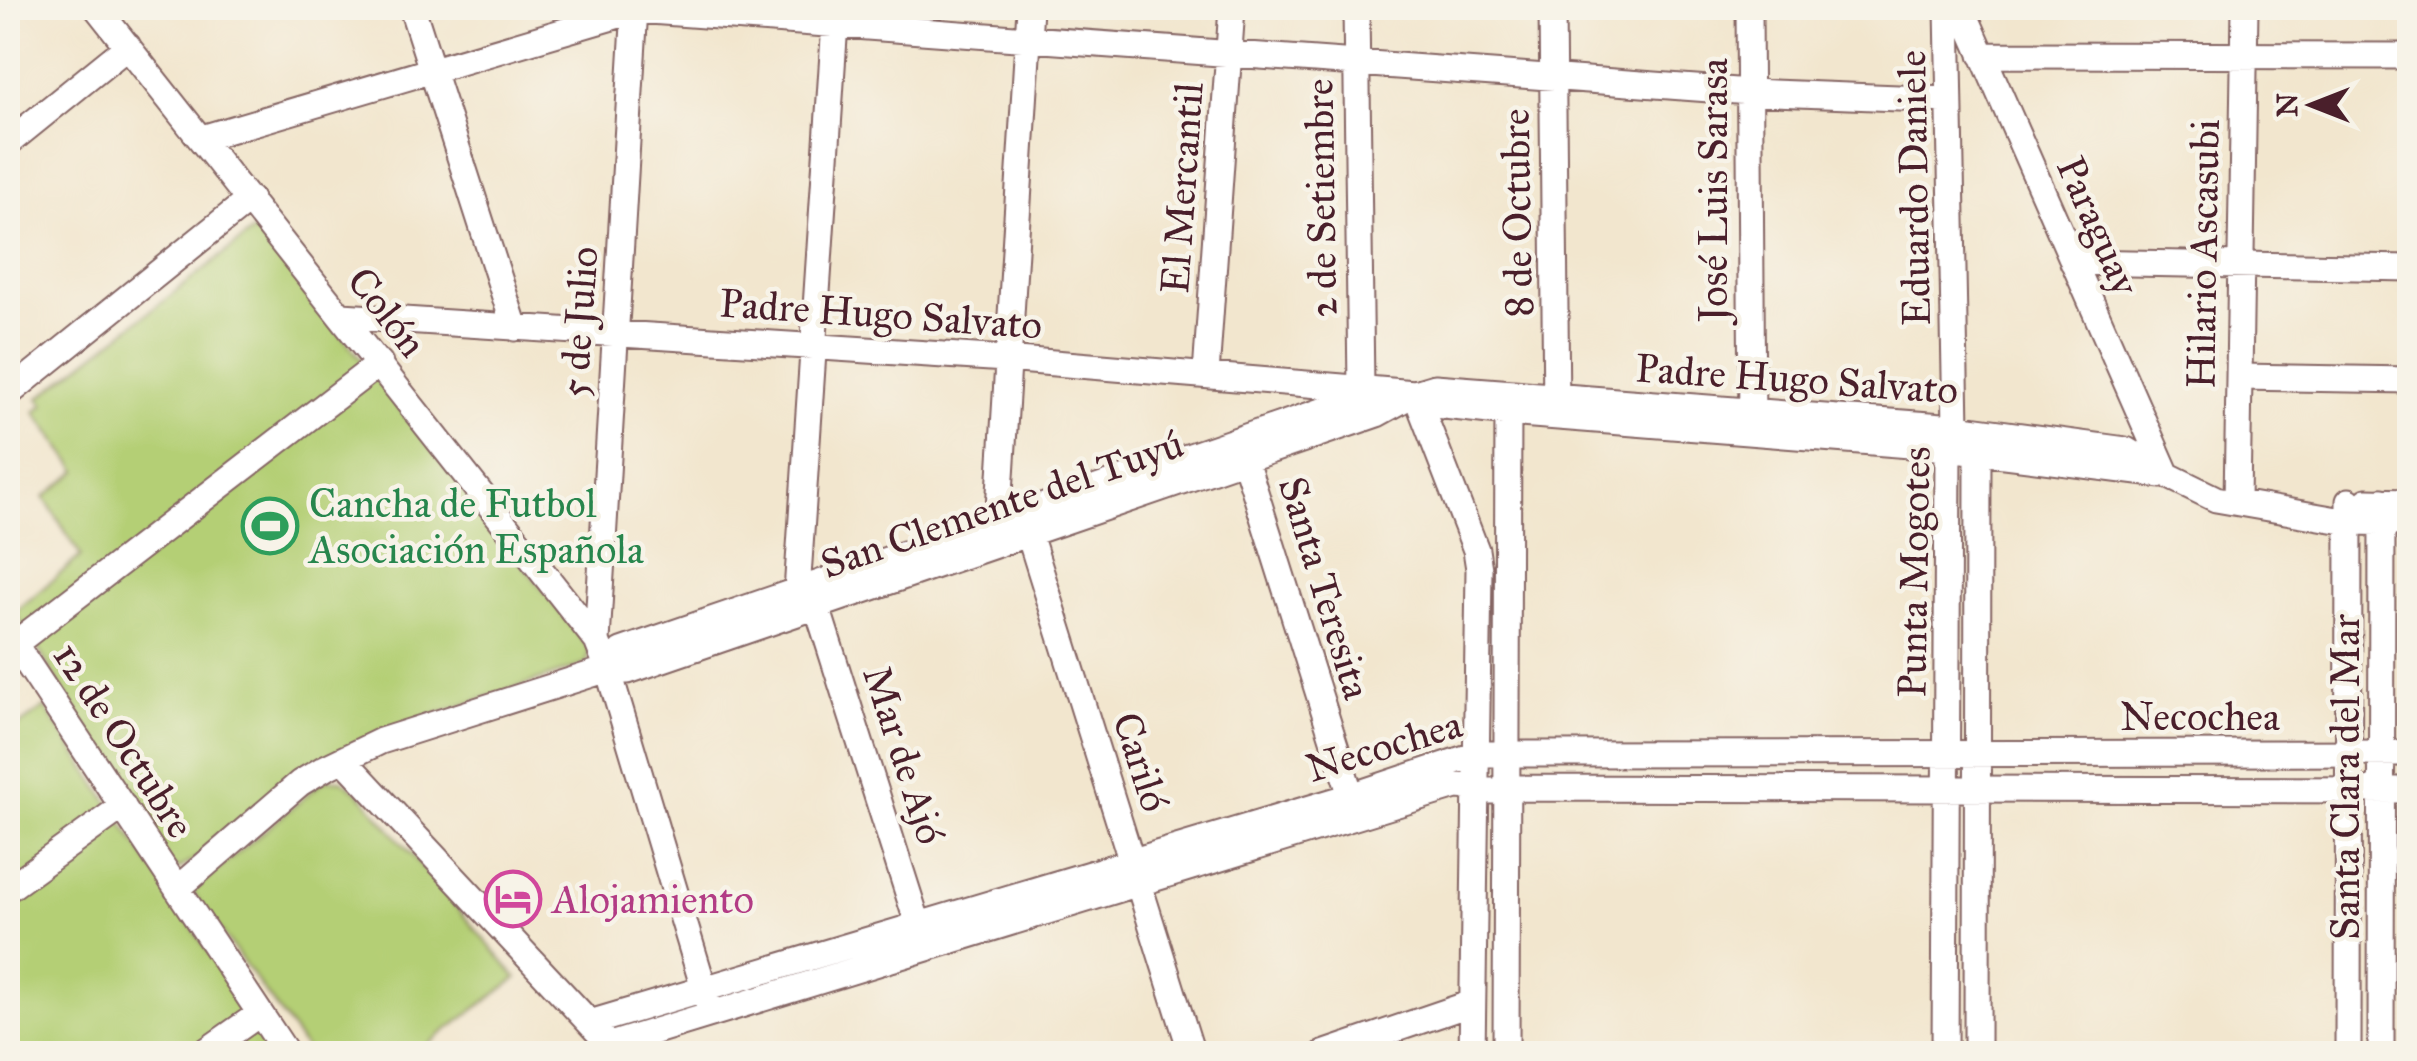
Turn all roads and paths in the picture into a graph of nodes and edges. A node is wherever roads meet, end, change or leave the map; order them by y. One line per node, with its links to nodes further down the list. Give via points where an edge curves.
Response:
1 (97, 8): 14 (street, Colón)
2 (412, 8): 20 (street)
3 (1030, 8): 13 (street)
4 (1232, 8): 15 (street, El Mercantil)
5 (1356, 8): 19 (street, 2 de Setiembre)
6 (1552, 8): 21 (street, 8 de Octubre)
7 (1749, 8): 22 (street, José Luis Sarasa)
8 (1948, 8): 23 (street, Eduardo Daniele)
9 (1962, 8): 16 (street, Paraguay)
10 (2245, 8): 17 (street, Hilario Ascasubi)
11 (635, 9): 12 (street); 20 (street); 32 (street, 5 de Julio)
12 (836, 17): 13 (street); 33 (street)
13 (1028, 41): 15 (street); 34 (street)
14 (128, 46): 24 (street, Colón); 25 (street)
15 (1229, 55): 19 (street); 36 (street, El Mercantil)
16 (1982, 55): 17 (street); 27 (street, Paraguay)
17 (2244, 56): 18 (street); 28 (street, Hilario Ascasubi)
18 (2410, 56)
19 (1356, 65): 21 (street); 39 (street, 2 de Setiembre)
20 (431, 69): 24 (street); 31 (street)
21 (1553, 78): 22 (street); 43 (street, 8 de Octubre)
22 (1750, 92): 23 (street); 45 (street, José Luis Sarasa)
23 (1949, 100): 46 (street, Eduardo Daniele)
24 (202, 138): 26 (street, Colón)
25 (8, 143)
26 (250, 200): 30 (street, Colón); 41 (street)
27 (2073, 262): 28 (street); 49 (street, Paraguay)
28 (2241, 266): 29 (street); 37 (street, Hilario Ascasubi)
29 (2410, 268)
30 (342, 316): 31 (street, Padre Hugo Salvato); 35 (street, Colón)
31 (515, 328): 32 (street, Padre Hugo Salvato)
32 (616, 335): 33 (street, Padre Hugo Salvato); 58 (street, 5 de Julio)
33 (814, 347): 34 (street, Padre Hugo Salvato); 57 (street)
34 (1006, 359): 36 (street, Padre Hugo Salvato); 54 (street)
35 (380, 364): 58 (street, Colón); 59 (street)
36 (1206, 374): 39 (street, Padre Hugo Salvato)
37 (2239, 377): 38 (street); 50 (street, Hilario Ascasubi)
38 (2410, 380)
39 (1360, 387): 40 (street, Padre Hugo Salvato); 44 (street); 54 (street, San Clemente del Tuyú, via 1351,401)
40 (1415, 393): 42 (street, Padre Hugo Salvato, via 1435,387); 44 (street, San Clemente del Tuyú); 64 (street, via 1476,550)
41 (8, 394)
42 (1508, 404): 43 (street, Padre Hugo Salvato); 61 (street)
43 (1556, 408): 45 (street, Padre Hugo Salvato)
44 (1377, 414): 48 (street, San Clemente del Tuyú)
45 (1752, 422): 46 (street, Padre Hugo Salvato)
46 (1952, 438): 47 (street, Punta Mogotes); 49 (street, Padre Hugo Salvato, via 2126,450); 65 (street, Punta Mogotes)
47 (1978, 452): 49 (street, Padre Hugo Salvato); 66 (street, Punta Mogotes)
48 (1246, 460): 56 (street, San Clemente del Tuyú); 75 (street, Santa Teresita)
49 (2167, 475): 50 (street, Padre Hugo Salvato)
50 (2237, 502): 52 (street, Padre Hugo Salvato)
51 (2410, 502): 53 (street, Padre Hugo Salvato)
52 (2349, 512): 53 (street, Padre Hugo Salvato); 62 (street, Santa Clara del Mar)
53 (2382, 512): 55 (street, Padre Hugo Salvato); 63 (street, Santa Clara del Mar)
54 (1000, 514): 56 (street); 57 (street, San Clemente del Tuyú)
55 (2410, 522)
56 (1029, 534): 57 (street, San Clemente del Tuyú); 77 (street, Cariló)
57 (807, 600): 60 (street, San Clemente del Tuyú, via 621,651); 80 (street, Mar de Ajó)
58 (596, 641): 60 (street, Colón)
59 (10, 642): 76 (street, 12 de Octubre)
60 (608, 669): 67 (street, San Clemente del Tuyú, via 381,741); 81 (street, Colón)
61 (1509, 752): 64 (street, Necochea); 65 (street, Necochea); 69 (street)
62 (2349, 753): 63 (street, Necochea); 66 (street, Necochea); 72 (street, Santa Clara del Mar)
63 (2396, 753): 73 (street, Santa Clara del Mar)
64 (1477, 754): 68 (street); 75 (street, Necochea)
65 (1948, 754): 66 (street, Necochea); 70 (street, Punta Mogotes)
66 (1978, 754): 71 (street, Punta Mogotes)
67 (344, 760): 78 (street, San Clemente del Tuyú, via 300,784); 85 (street)
68 (1476, 786): 69 (street, Necochea, via 1485,792); 77 (street, Necochea); 82 (street)
69 (1508, 788): 70 (street, Necochea); 92 (street)
70 (1947, 789): 71 (street, Necochea); 93 (street, Punta Mogotes)
71 (1978, 789): 72 (street, Necochea); 94 (street, Punta Mogotes)
72 (2349, 790): 73 (street, Necochea); 95 (street, Santa Clara del Mar)
73 (2383, 790): 74 (street, Necochea); 96 (street, Santa Clara del Mar)
74 (2410, 790)
75 (1351, 796): 77 (street, Necochea)
76 (123, 806): 78 (street, 12 de Octubre); 79 (street)
77 (1136, 872): 80 (street, Necochea); 89 (street, Cariló)
78 (176, 889): 83 (street, 12 de Octubre)
79 (8, 890)
80 (922, 937): 81 (street, Necochea); 84 (street, Necochea)
81 (704, 989): 84 (street, Colón); 85 (street, Necochea)
82 (1472, 1003): 90 (street); 91 (street)
83 (259, 1014): 87 (street); 88 (street, 12 de Octubre)
84 (712, 1015): 86 (street, Necochea)
85 (590, 1023): 86 (street)
86 (609, 1051)
87 (202, 1054)
88 (286, 1054)
89 (1192, 1054)
90 (1324, 1054)
91 (1472, 1054)
92 (1506, 1054)
93 (1945, 1054)
94 (1977, 1054)
95 (2348, 1054)
96 (2381, 1054)

